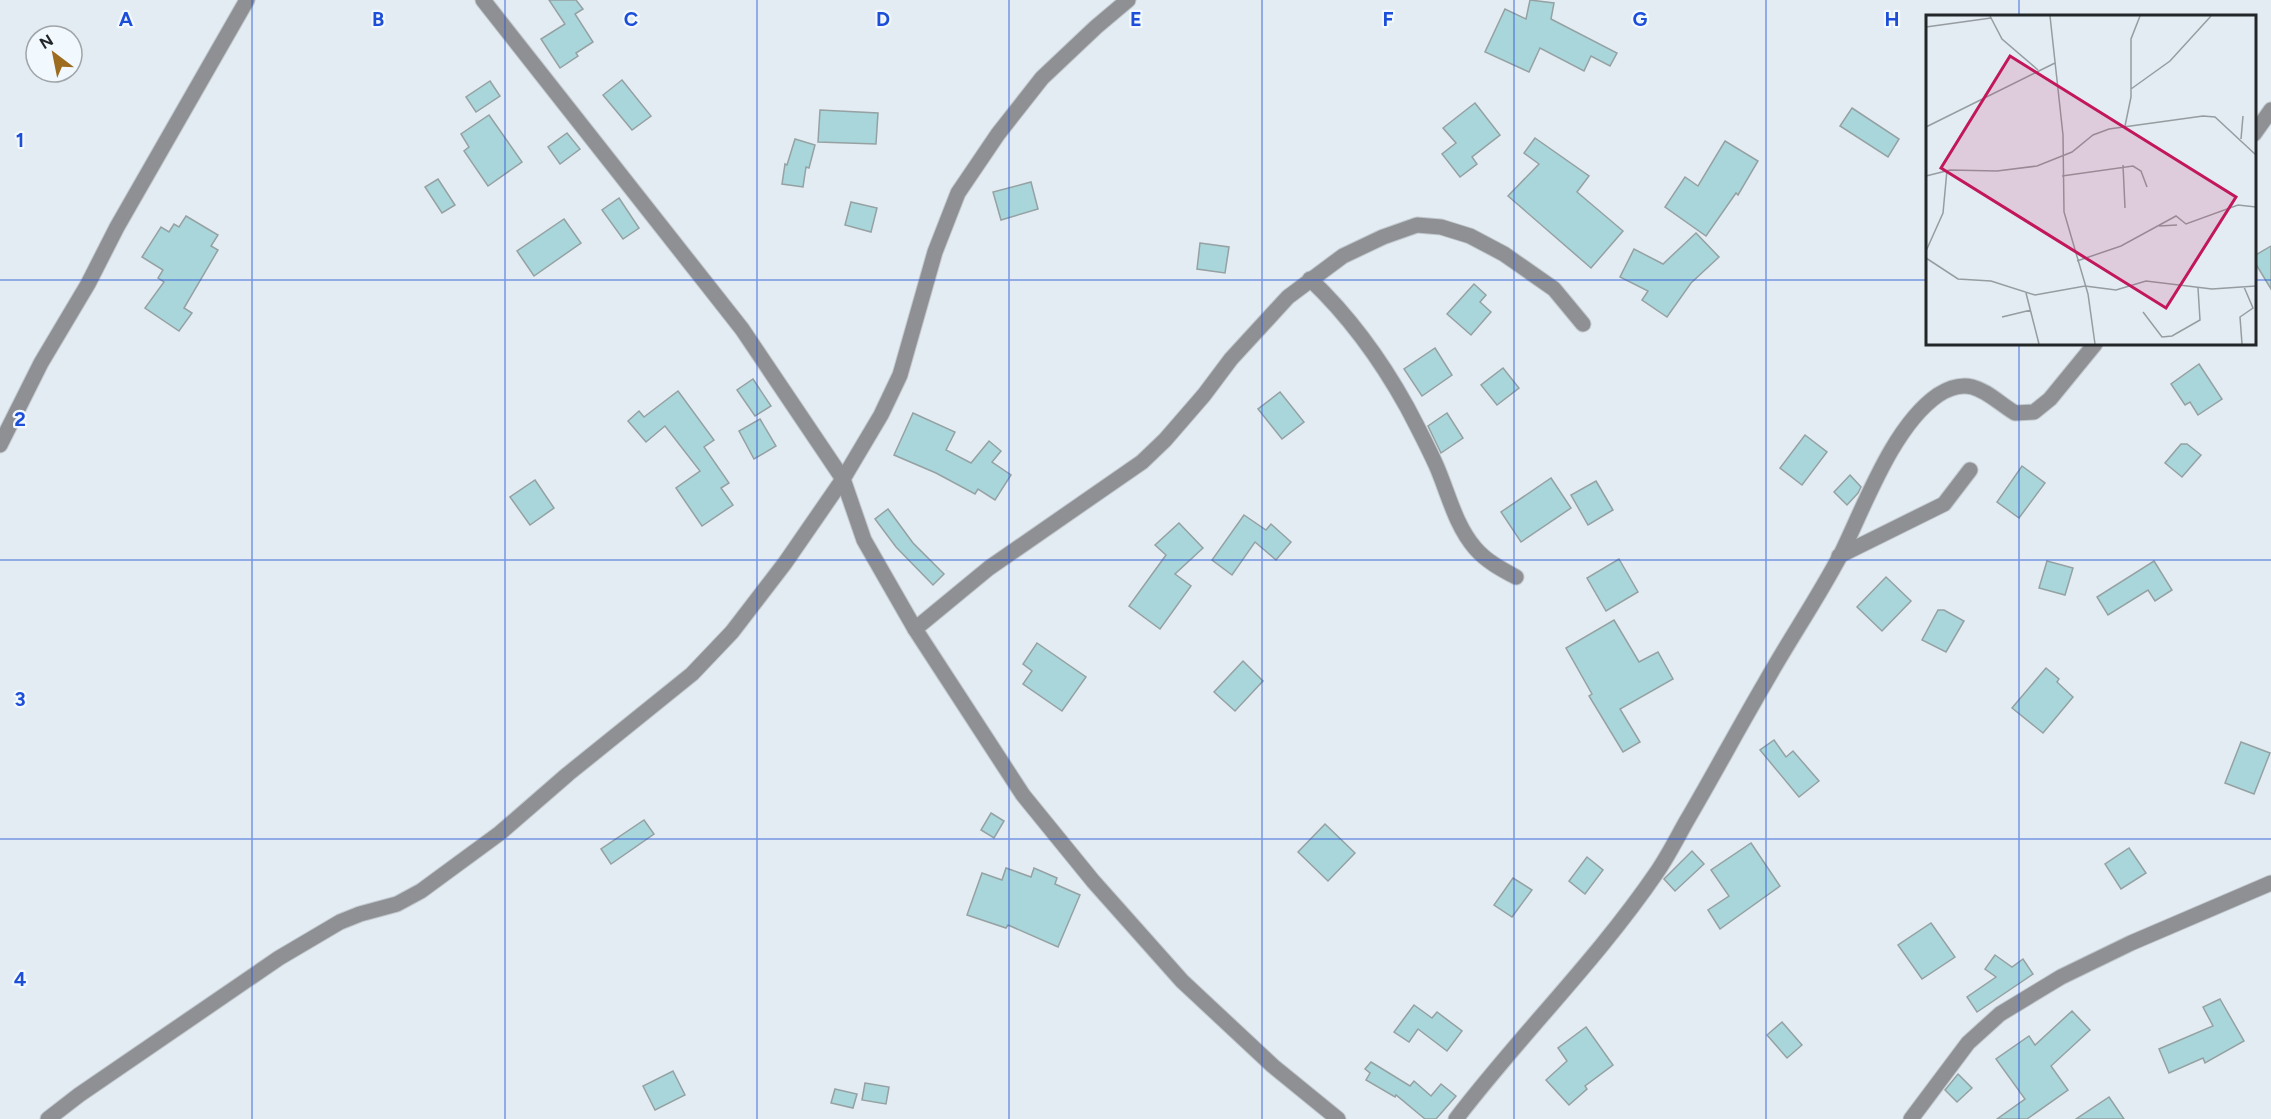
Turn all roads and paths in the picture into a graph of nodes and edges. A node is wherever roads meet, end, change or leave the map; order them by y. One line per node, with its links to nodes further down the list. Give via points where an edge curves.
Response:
1 (483, 0): 11 (street, via 742,329)
2 (1128, 0): 11 (street, via 1042,78 958,194 935,252 900,375)
3 (242, 2): 9 (street, via 41,363)
4 (2271, 110): 5 (street)
5 (2256, 131)
6 (1310, 279): 7 (street, via 1343,256 1383,237 1417,225 1441,227 1470,236 1504,254 1554,288); 13 (street, via 1368,346 1406,406 1465,534 1497,567); 14 (street, via 1288,297 1231,359 1204,395 1142,462 990,567)
7 (1583, 324)
8 (2094, 345): 12 (street, via 2050,399 2034,412 2014,413 1976,387 1958,386 1925,406 1884,462)
9 (0, 445)
10 (1970, 470): 12 (street, via 1944,504)
11 (843, 479): 14 (street, via 864,540); 16 (street, via 732,632 692,674 500,833 421,891 397,904 340,922 279,958)
12 (1839, 556): 18 (street, via 1658,871 1577,977)
13 (1516, 577)
14 (915, 629): 17 (street, via 1023,795 1093,881 1182,981 1273,1066)
15 (2271, 883): 19 (street, via 2131,943 2061,977 2001,1014 1968,1043)
16 (54, 1117)
17 (1338, 1119)
18 (1456, 1119)
19 (1911, 1119)

